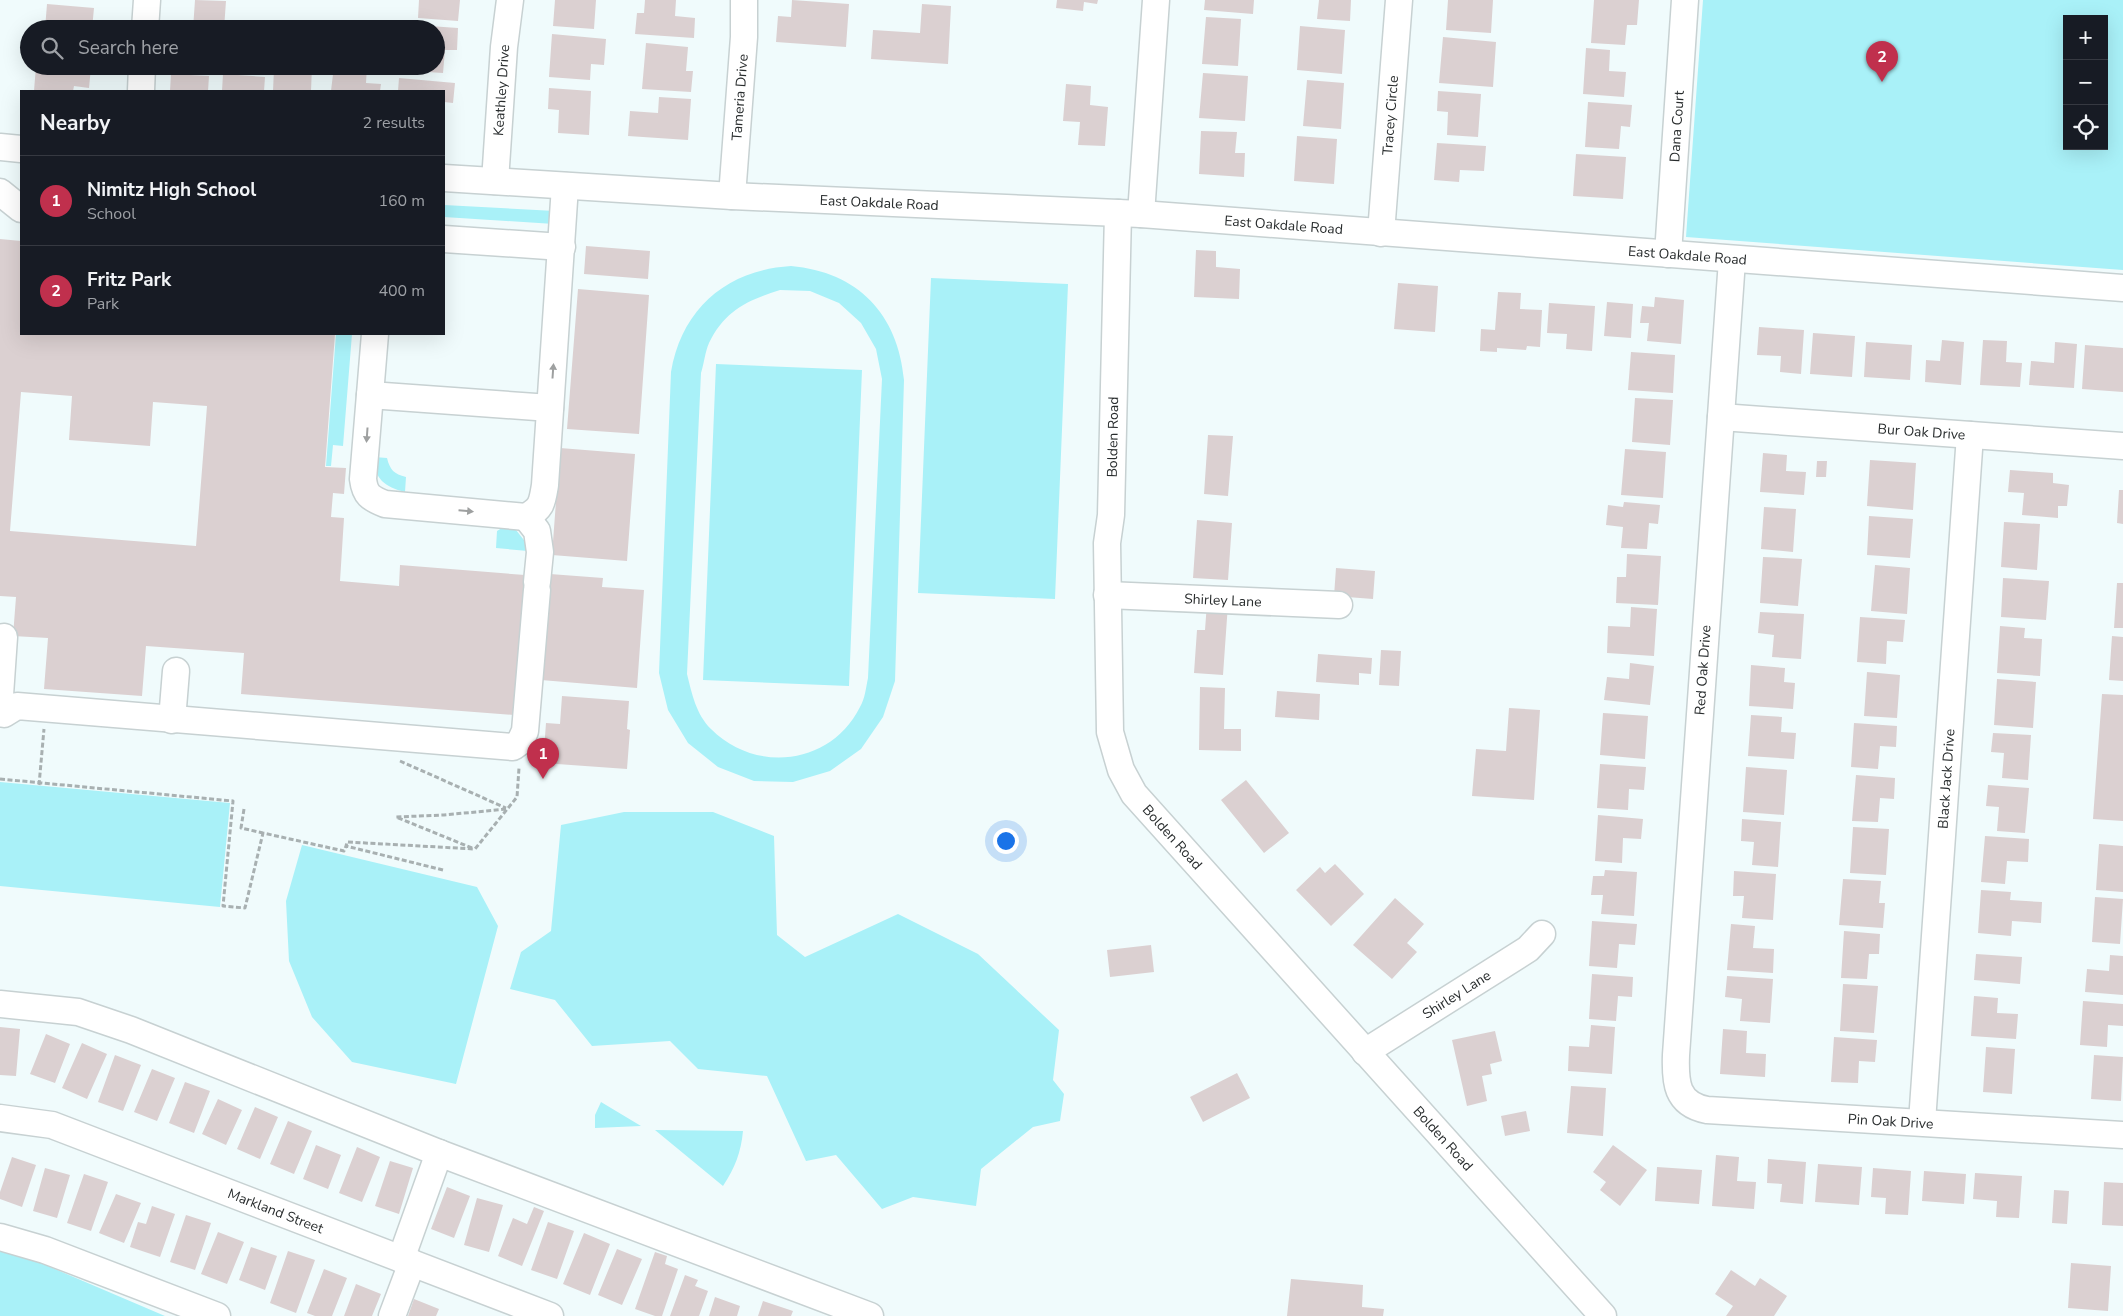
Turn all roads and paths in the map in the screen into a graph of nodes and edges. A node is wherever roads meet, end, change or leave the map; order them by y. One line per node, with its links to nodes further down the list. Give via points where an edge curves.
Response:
1 (147, 0): 7 (street)
2 (510, 0): 13 (street, Keathley Drive)
3 (744, 0): 16 (street, Tameria Drive)
4 (1156, 0): 18 (street, Bolden Road)
5 (1398, 0): 19 (street, Tracey Circle)
6 (1685, 0): 22 (street, Dana Court)
7 (146, 20)
8 (142, 75): 9 (street)
9 (141, 90)
10 (0, 147): 11 (street)
11 (20, 149)
12 (445, 178): 13 (street, East Oakdale Road)
13 (495, 181): 14 (street, East Oakdale Road)
14 (566, 186): 16 (street, East Oakdale Road); 21 (street)
15 (0, 192): 17 (street)
16 (732, 196): 18 (street, East Oakdale Road)
17 (20, 208)
18 (1129, 213): 19 (street, East Oakdale Road); 32 (street, Bolden Road, via 1111,515 1106,543)
19 (1381, 233): 22 (street, East Oakdale Road)
20 (445, 238): 21 (street)
21 (562, 247): 27 (street, one-way to 21)
22 (1668, 254): 23 (street, East Oakdale Road)
23 (1732, 260): 24 (street, East Oakdale Road); 28 (street, Red Oak Drive)
24 (2123, 288)
25 (374, 335): 26 (street)
26 (370, 395): 27 (street); 31 (street, one-way to 31, via 363,479 365,490 372,499 385,504)
27 (550, 408): 31 (street, via 543,500 538,510)
28 (1721, 417): 29 (street, Bur Oak Drive); 53 (street, Red Oak Drive)
29 (1970, 435): 30 (street, Bur Oak Drive); 55 (street, Black Jack Drive)
30 (2123, 446)
31 (526, 517): 41 (street, via 537,531 540,552 525,732)
32 (1107, 595): 33 (street, Shirley Lane); 52 (street, Bolden Road, via 1110,732 1121,770 1134,794)
33 (1339, 605)
34 (4, 636): 36 (street)
35 (176, 671): 39 (street)
36 (0, 695)
37 (46, 709): 38 (street, via 17,706); 39 (street); 43 (path)
38 (0, 713)
39 (172, 720): 40 (street)
40 (392, 737): 41 (street, via 512,746); 44 (path, via 390,757)
41 (520, 742): 44 (path, via 517,797)
42 (0, 779): 43 (path)
43 (39, 784): 46 (path, via 233,801 223,906 245,908)
44 (507, 808): 48 (path); 48 (path, via 396,817)
45 (244, 809): 46 (path, via 241,828)
46 (263, 832): 47 (path, via 344,851)
47 (346, 846): 48 (path, via 347,842); 49 (path)
48 (476, 849)
49 (443, 870)
50 (1542, 934): 52 (street, Shirley Lane, via 1528,949)
51 (0, 1004): 57 (street, via 78,1012)
52 (1365, 1052): 64 (street, Bolden Road)
53 (1675, 1080): 55 (street, Pin Oak Drive, via 1689,1104 1707,1110)
54 (0, 1118): 59 (street, Markland Street, via 52,1125)
55 (1922, 1122): 56 (street, Pin Oak Drive)
56 (2123, 1135)
57 (440, 1153): 59 (street); 63 (street)
58 (0, 1237): 60 (street, via 45,1250)
59 (406, 1261): 61 (street); 62 (street, Markland Street)
60 (217, 1316)
61 (392, 1316)
62 (550, 1316)
63 (870, 1316)
64 (1603, 1316)

